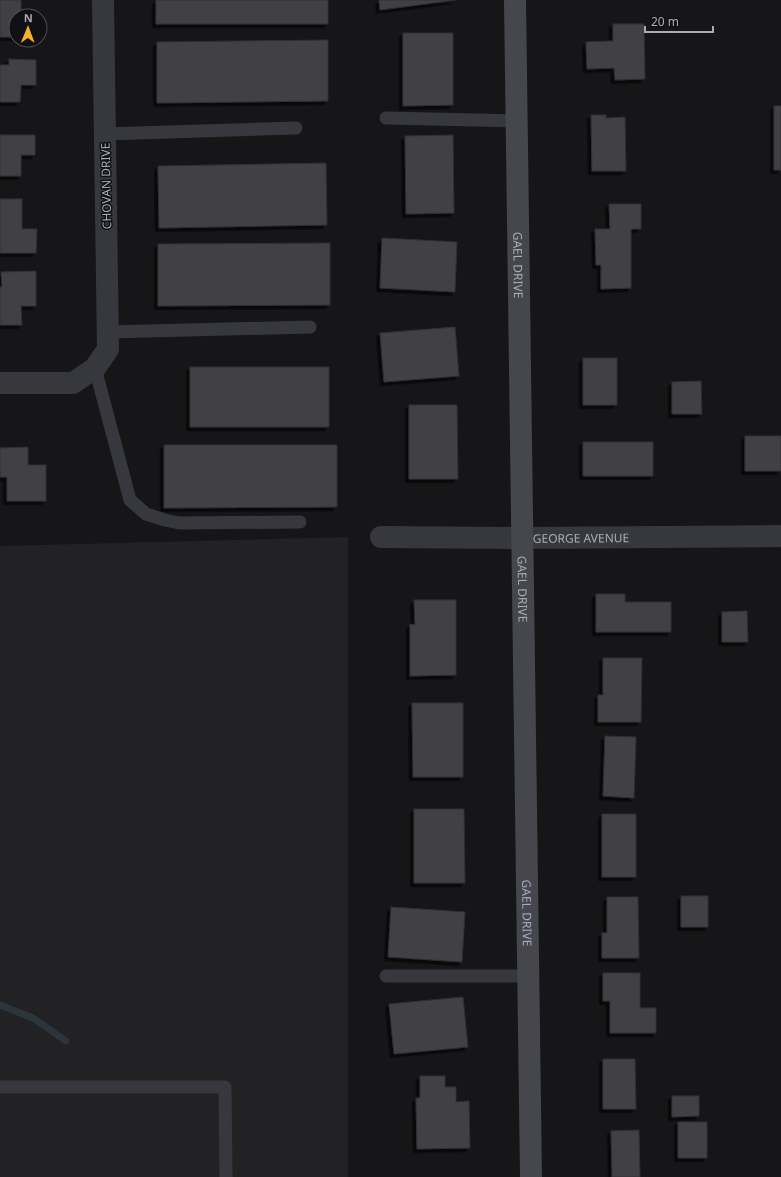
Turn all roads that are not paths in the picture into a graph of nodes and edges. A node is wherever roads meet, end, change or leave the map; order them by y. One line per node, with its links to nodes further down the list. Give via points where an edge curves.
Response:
1 (103, 0): 6 (street, CHOVAN DRIVE)
2 (515, 0): 4 (street, GAEL DRIVE)
3 (386, 118): 4 (lane)
4 (516, 121): 14 (street, GAEL DRIVE)
5 (296, 128): 6 (lane)
6 (105, 134): 8 (street, CHOVAN DRIVE)
7 (310, 327): 8 (lane)
8 (108, 332): 9 (street, CHOVAN DRIVE, via 108,349)
9 (95, 368): 10 (street, via 73,382); 11 (lane, via 130,500 146,514 179,523)
10 (0, 383)
11 (300, 522)
12 (781, 536): 14 (street, GEORGE AVENUE)
13 (381, 537): 14 (street, GEORGE AVENUE)
14 (523, 538): 16 (street, GAEL DRIVE)
15 (386, 976): 16 (lane)
16 (529, 976): 19 (street, GAEL DRIVE)
17 (0, 1087): 18 (lane, via 225,1087)
18 (226, 1177)
19 (532, 1177)

